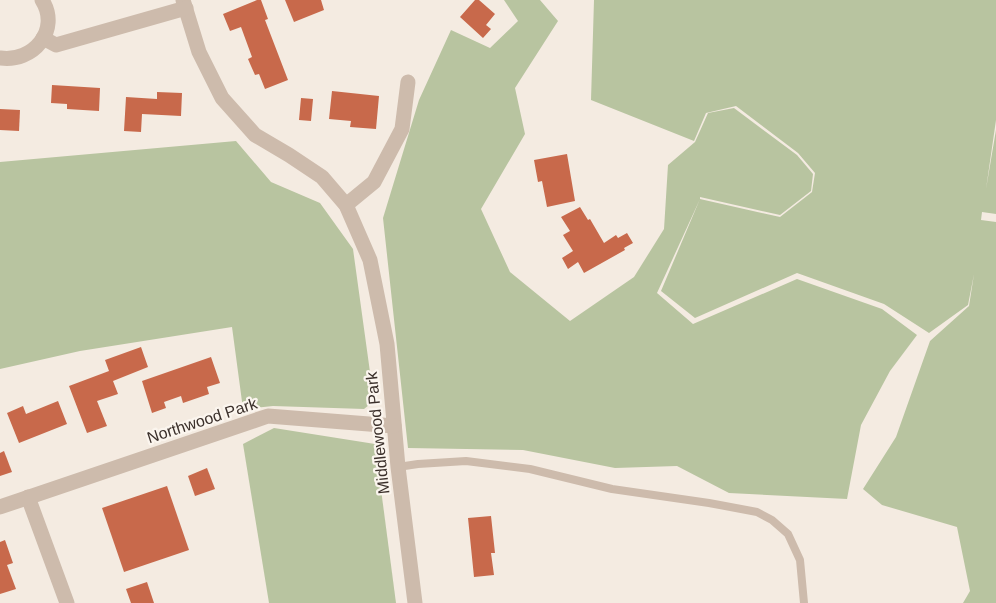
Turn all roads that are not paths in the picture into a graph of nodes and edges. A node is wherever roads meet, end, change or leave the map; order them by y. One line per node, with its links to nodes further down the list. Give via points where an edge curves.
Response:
1 (42, 0): 3 (street, via 48,14)
2 (184, 4): 3 (street, via 56,45); 6 (street, Middlewood Park, via 199,52 222,98 255,135 322,177)
3 (43, 38): 4 (street, via 24,56)
4 (0, 58)
5 (408, 82): 6 (street, via 402,129 374,182)
6 (346, 205): 7 (street, Middlewood Park, via 370,260 387,344)
7 (394, 426): 8 (street, Middlewood Park); 9 (street, Northwood Park, via 268,416)
8 (398, 467): 12 (street, Middlewood Park); 13 (lane, via 466,461 508,466 612,489 757,512 788,534 800,560)
9 (28, 497): 10 (street, Northwood Park); 11 (street)
10 (0, 507)
11 (67, 603)
12 (415, 603)
13 (804, 603)

